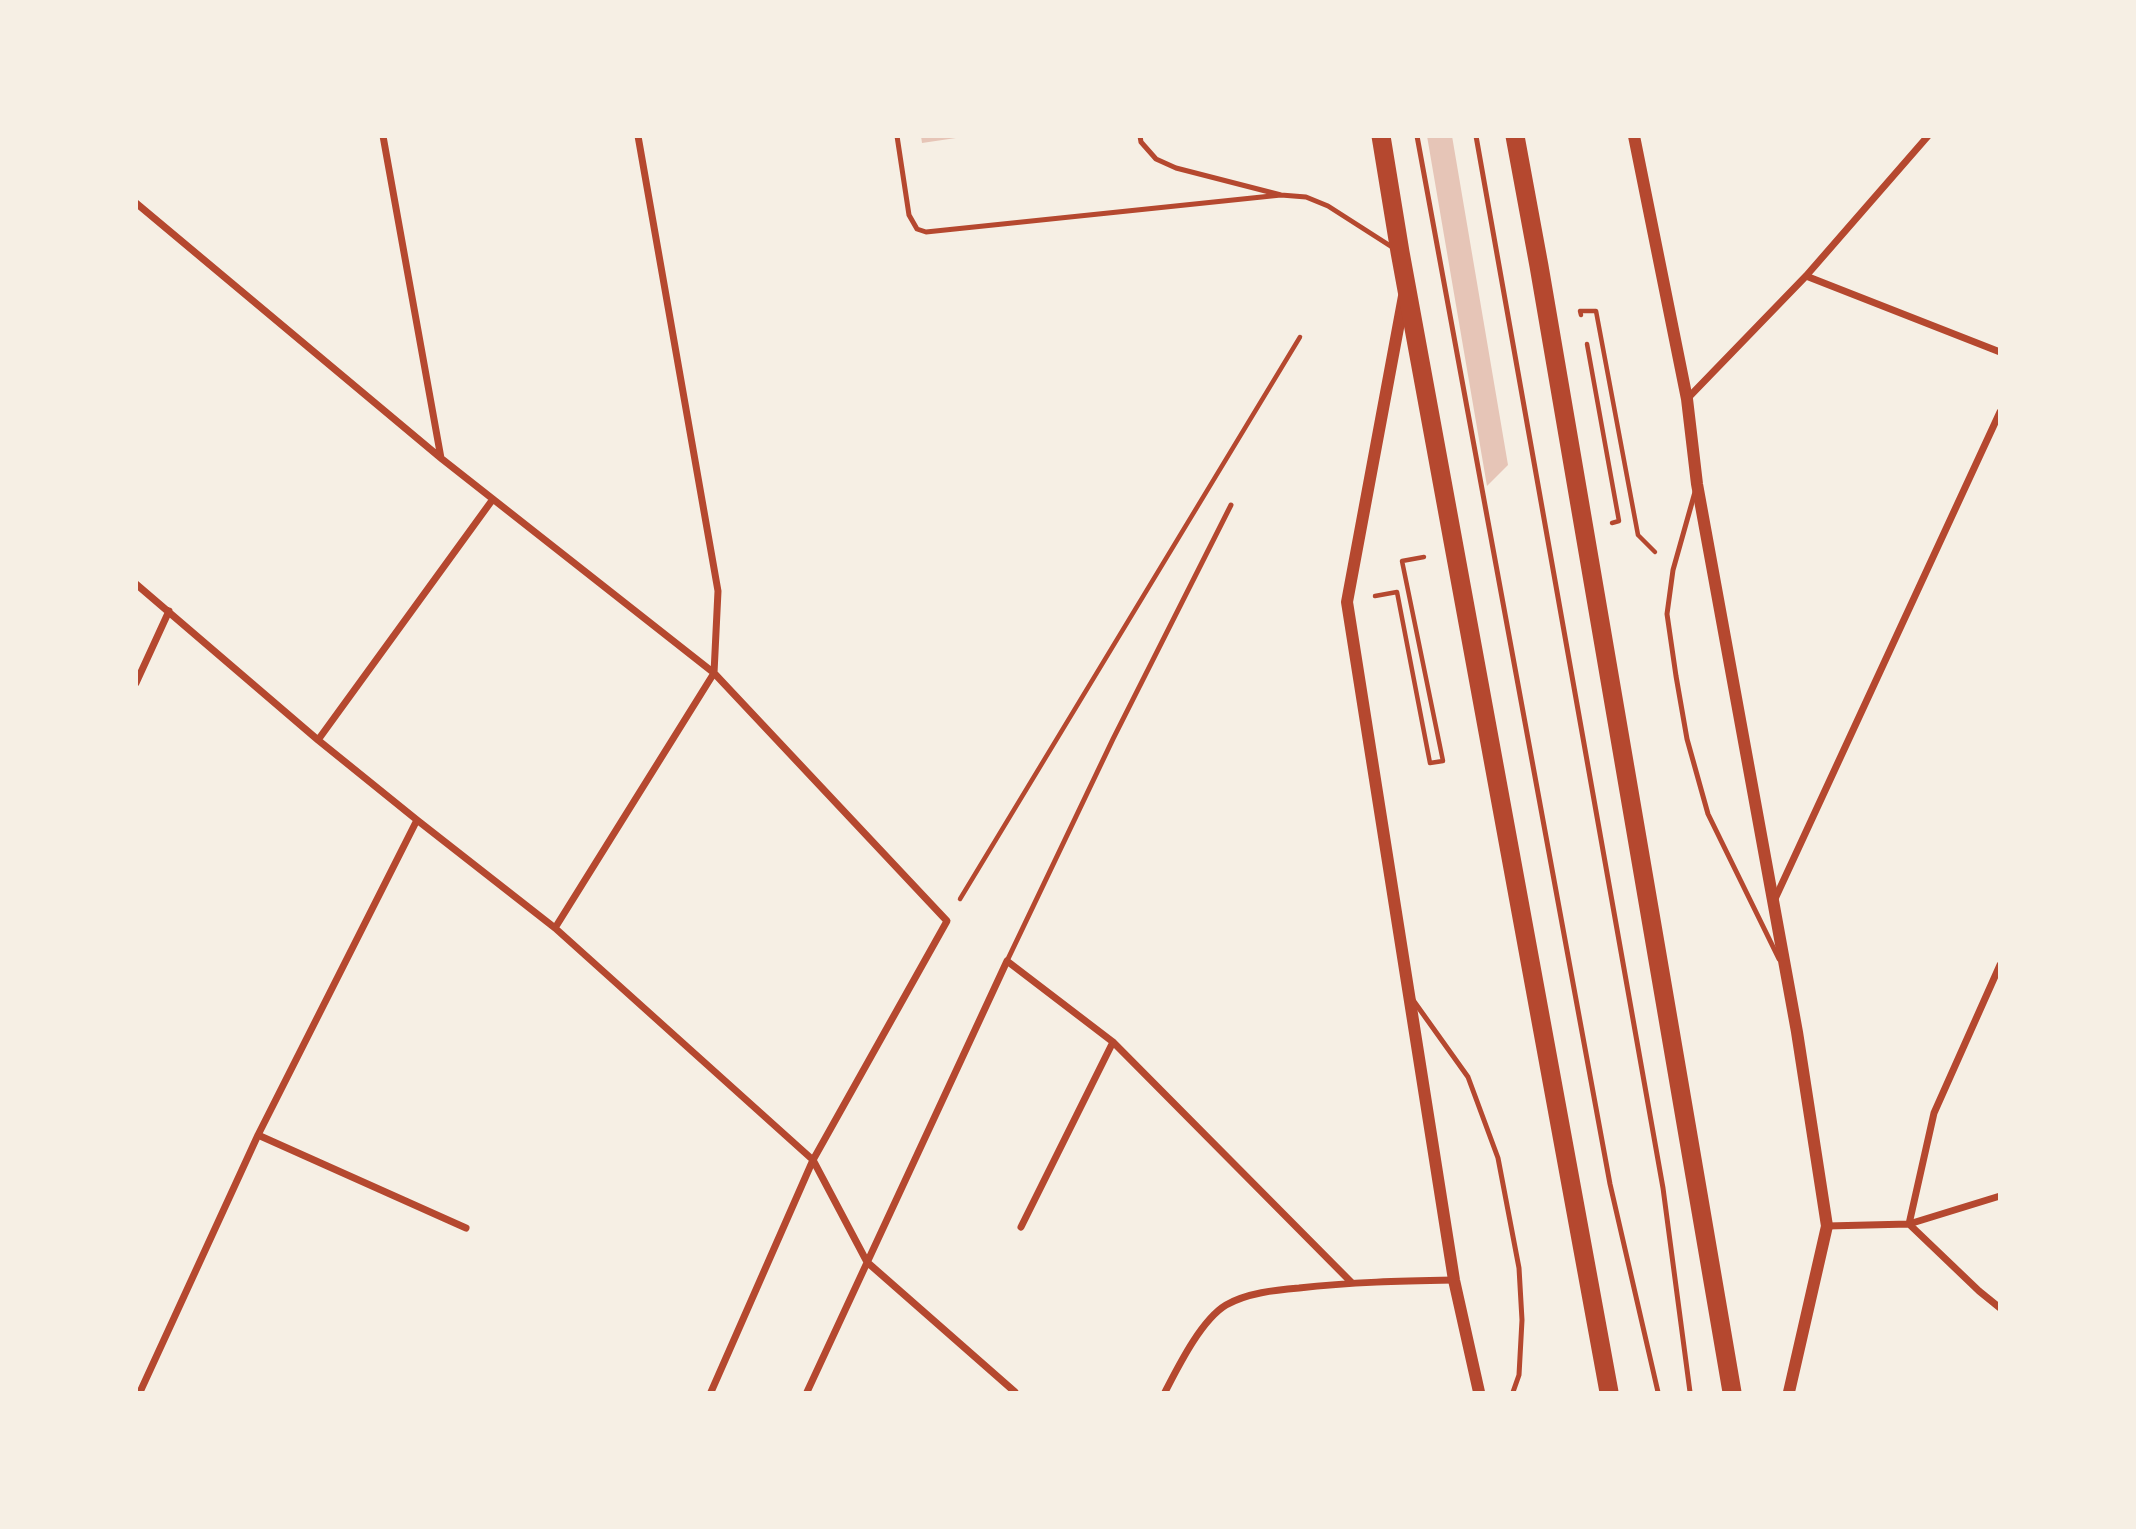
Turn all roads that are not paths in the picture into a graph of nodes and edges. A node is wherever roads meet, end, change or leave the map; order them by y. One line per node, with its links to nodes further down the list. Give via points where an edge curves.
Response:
1 (383, 136): 19 (street)
2 (638, 136): 25 (street, via 718,592)
3 (897, 136): 11 (lane, via 909,215 917,229 926,232)
4 (1140, 136): 11 (lane, via 1156,159 1177,168)
5 (1381, 136): 13 (highway)
6 (1417, 136): 55 (lane, via 1608,1171)
7 (1476, 136): 56 (lane, via 1664,1188)
8 (1515, 136): 57 (highway)
9 (1634, 136): 17 (street)
10 (1928, 136): 14 (street)
11 (1281, 195): 13 (lane, via 1306,197 1328,206)
12 (136, 202): 19 (street)
13 (1400, 252): 15 (highway)
14 (1806, 276): 16 (street); 17 (street)
15 (1406, 283): 34 (street, via 1347,602); 54 (highway)
16 (2000, 352)
17 (1687, 399): 20 (street)
18 (2000, 412): 29 (street)
19 (442, 459): 21 (street)
20 (1697, 484): 29 (street); 33 (lane, via 1672,570 1667,614 1687,739 1707,814)
21 (493, 499): 25 (street); 27 (street)
22 (1231, 505): 31 (lane, via 1112,739)
23 (136, 584): 24 (street)
24 (169, 611): 26 (street); 27 (street)
25 (714, 673): 30 (street); 37 (street, via 947,921)
26 (136, 683)
27 (318, 740): 28 (street)
28 (417, 820): 30 (street); 36 (street)
29 (1773, 903): 33 (street)
30 (555, 928): 37 (street)
31 (1007, 961): 35 (street); 43 (street)
32 (2000, 965): 39 (street, via 1934,1113)
33 (1787, 974): 40 (street)
34 (1409, 995): 44 (street); 53 (lane, via 1468,1077 1498,1158 1519,1268 1520,1375)
35 (1113, 1042): 41 (street); 45 (street)
36 (258, 1135): 42 (street); 47 (street)
37 (813, 1160): 43 (street); 48 (street)
38 (2000, 1196): 39 (street)
39 (1909, 1224): 40 (street); 46 (street)
40 (1827, 1226): 58 (street)
41 (1021, 1227)
42 (466, 1228)
43 (867, 1262): 49 (street); 50 (street)
44 (1454, 1280): 45 (street); 52 (street)
45 (1351, 1282): 51 (street, via 1278,1290 1225,1306 1194,1341)
46 (2000, 1308)
47 (140, 1392)
48 (710, 1392)
49 (807, 1392)
50 (1015, 1392)
51 (1165, 1392)
52 (1479, 1392)
53 (1513, 1392)
54 (1609, 1392)
55 (1658, 1392)
56 (1690, 1392)
57 (1732, 1392)
58 (1789, 1392)

